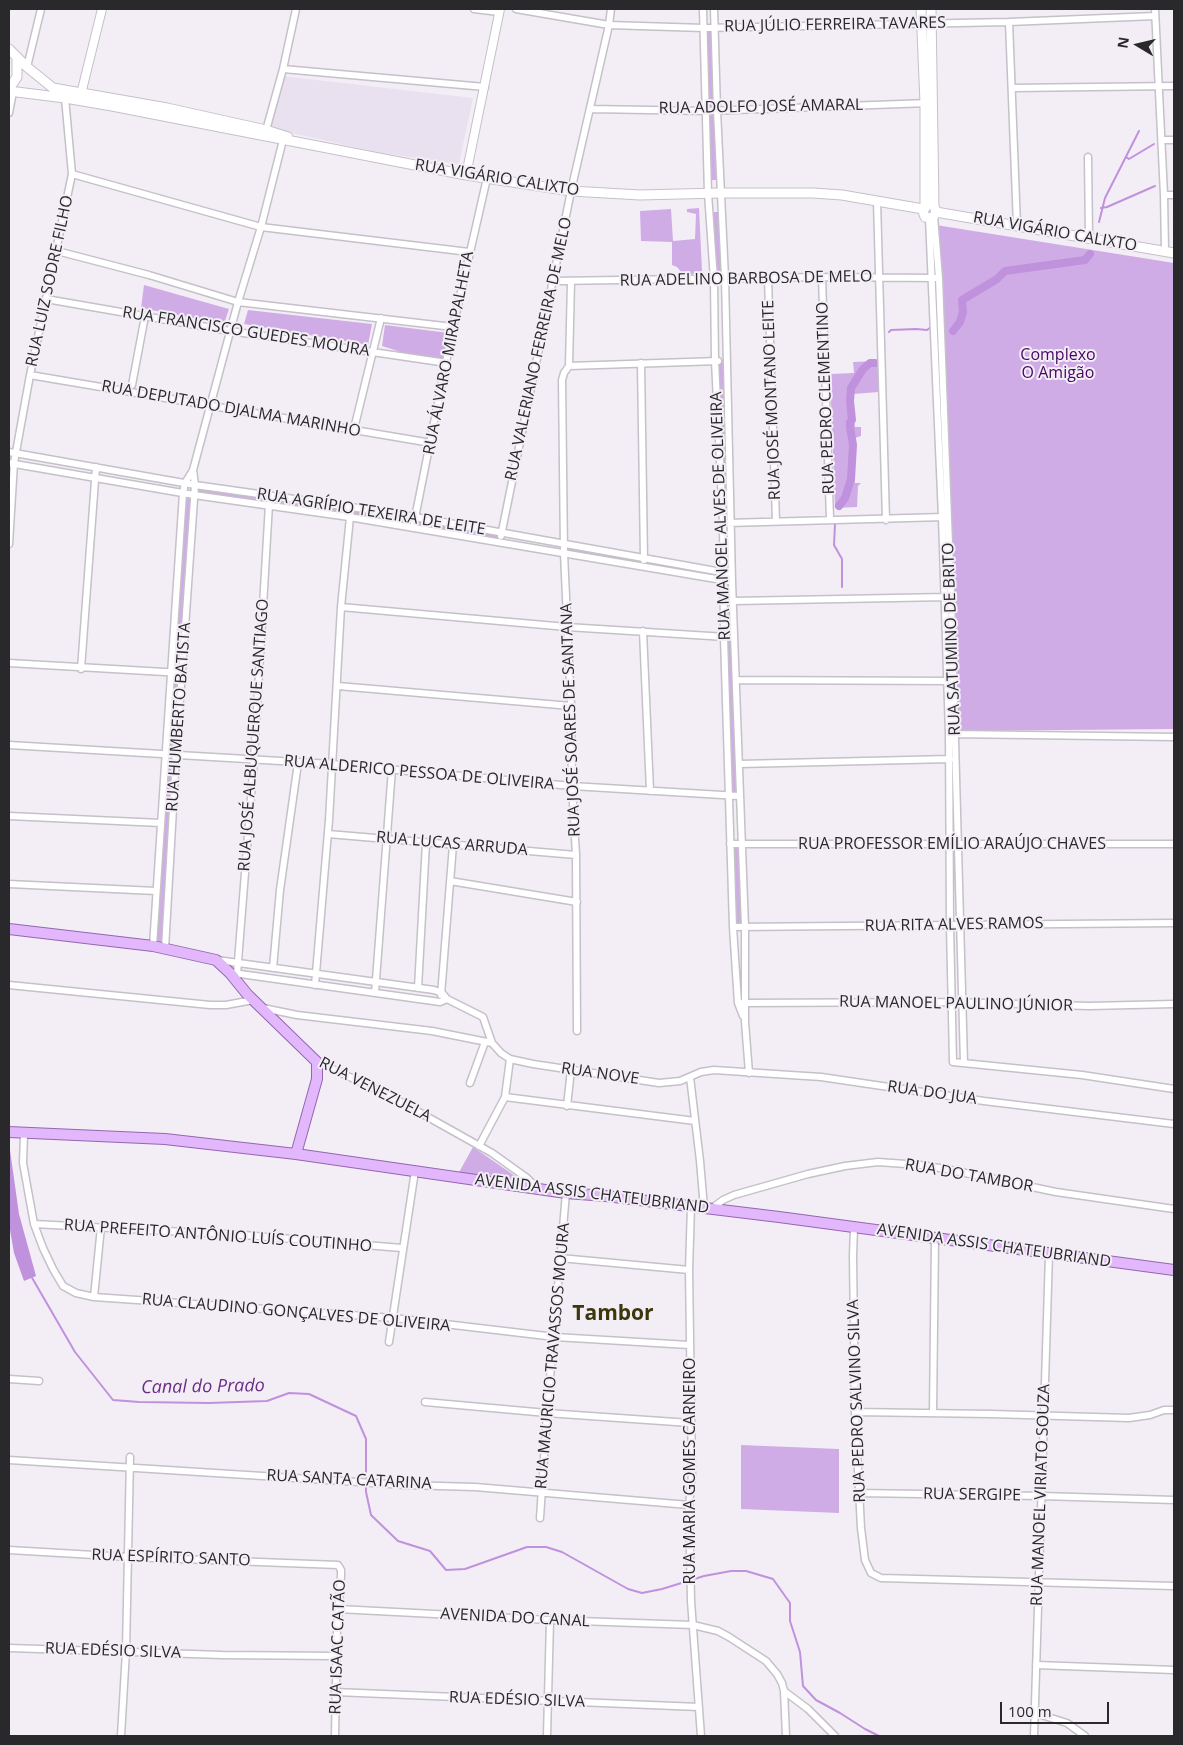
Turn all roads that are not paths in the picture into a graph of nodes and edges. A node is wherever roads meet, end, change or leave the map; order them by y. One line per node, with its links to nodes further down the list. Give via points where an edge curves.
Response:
1 (41, 9): 21 (street)
2 (102, 9): 28 (street)
3 (296, 9): 22 (street)
4 (474, 9): 12 (street)
5 (516, 9): 16 (street, RUA JÚLIO FERREIRA TAVARES)
6 (611, 9): 16 (street, RUA VALERIANO FERREIRA DE MELO)
7 (703, 9): 17 (street, RUA MANOEL ALVES DE OLIVEIRA)
8 (714, 9): 18 (street, RUA MANOEL ALVES DE OLIVEIRA)
9 (921, 9): 15 (main road, RUA SATUMINO DE BRITO)
10 (931, 9): 15 (main road, RUA SATUMINO DE BRITO)
11 (1155, 9): 13 (street)
12 (500, 10): 25 (street)
13 (1156, 16): 14 (street, RUA JÚLIO FERREIRA TAVARES); 23 (street)
14 (1008, 22): 15 (street, RUA JÚLIO FERREIRA TAVARES); 26 (street)
15 (927, 24): 18 (street, RUA JÚLIO FERREIRA TAVARES); 30 (main road, RUA SATUMINO DE BRITO)
16 (609, 25): 17 (street, RUA JÚLIO FERREIRA TAVARES); 31 (street, RUA VALERIANO FERREIRA DE MELO)
17 (704, 28): 18 (street, RUA JÚLIO FERREIRA TAVARES); 33 (street, RUA MANOEL ALVES DE OLIVEIRA)
18 (715, 28): 32 (street, RUA MANOEL ALVES DE OLIVEIRA)
19 (9, 49): 20 (main road, RUA VIGÁRIO CALIXTO)
20 (18, 58): 21 (main road, RUA VIGÁRIO CALIXTO); 27 (main road, via 17,77)
21 (27, 67): 28 (main road, RUA VIGÁRIO CALIXTO, via 53,88)
22 (283, 69): 25 (street); 35 (street)
23 (1160, 86): 24 (street); 26 (street); 37 (street)
24 (1174, 86)
25 (484, 88): 41 (street)
26 (1012, 88): 50 (street)
27 (10, 91): 29 (main road, RUA VIGÁRIO CALIXTO); 34 (street)
28 (81, 94): 35 (main road, RUA VIGÁRIO CALIXTO, via 167,108)
29 (65, 98): 35 (main road, RUA VIGÁRIO CALIXTO); 40 (street, RUA LUIZ SODRE FILHO)
30 (928, 103): 32 (street, RUA ADOLFO JOSÉ AMARAL); 49 (main road, RUA SATUMINO DE BRITO)
31 (590, 108): 33 (street, RUA ADOLFO JOSÉ AMARAL); 43 (street, RUA VALERIANO FERREIRA DE MELO)
32 (716, 110): 33 (street, RUA ADOLFO JOSÉ AMARAL); 45 (street, RUA MANOEL ALVES DE OLIVEIRA)
33 (707, 111): 44 (street, RUA MANOEL ALVES DE OLIVEIRA)
34 (9, 113)
35 (266, 133): 36 (main road, RUA VIGÁRIO CALIXTO)
36 (284, 138): 41 (main road, RUA VIGÁRIO CALIXTO); 51 (street)
37 (1162, 140): 38 (street); 46 (street)
38 (1174, 140)
39 (1088, 157): 52 (street)
40 (72, 174): 51 (street); 53 (street, RUA LUIZ SODRE FILHO)
41 (466, 175): 42 (main road, RUA VIGÁRIO CALIXTO)
42 (487, 178): 43 (main road, RUA VIGÁRIO CALIXTO); 54 (street, RUA ÁLVARO MIRAPALHETA)
43 (571, 191): 44 (main road, RUA VIGÁRIO CALIXTO, via 640,196); 62 (street, RUA VALERIANO FERREIRA DE MELO)
44 (708, 193): 45 (main road, RUA VIGÁRIO CALIXTO); 60 (street, RUA MANOEL ALVES DE OLIVEIRA)
45 (723, 193): 48 (main road, RUA VIGÁRIO CALIXTO, via 813,193); 61 (street, RUA MANOEL ALVES DE OLIVEIRA)
46 (1164, 195): 47 (street); 55 (street)
47 (1174, 195)
48 (877, 201): 49 (main road, RUA VIGÁRIO CALIXTO); 57 (street)
49 (930, 211): 50 (main road, RUA VIGÁRIO CALIXTO); 58 (street, RUA SATUMINO DE BRITO)
50 (1017, 225): 52 (main road, RUA VIGÁRIO CALIXTO)
51 (261, 227): 54 (street); 65 (street)
52 (1089, 238): 55 (main road, RUA VIGÁRIO CALIXTO)
53 (57, 251): 64 (street, RUA LUIZ SODRE FILHO); 65 (street)
54 (469, 252): 70 (street, RUA ÁLVARO MIRAPALHETA)
55 (1170, 252)
56 (822, 278): 57 (street, RUA ADELINO BARBOSA DE MELO); 59 (street, RUA ADELINO BARBOSA DE MELO); 99 (street, RUA PEDRO CLEMENTINO)
57 (879, 278): 58 (street, RUA ADELINO BARBOSA DE MELO); 100 (street)
58 (936, 278): 98 (street, RUA SATUMINO DE BRITO)
59 (768, 279): 61 (street, RUA ADELINO BARBOSA DE MELO); 101 (street, RUA JOSÉ MONTANO LEITE)
60 (714, 280): 61 (street, RUA ADELINO BARBOSA DE MELO); 63 (street, RUA ADELINO BARBOSA DE MELO); 68 (street, RUA MANOEL ALVES DE OLIVEIRA)
61 (725, 280): 67 (street, RUA MANOEL ALVES DE OLIVEIRA)
62 (553, 281): 63 (street, RUA ADELINO BARBOSA DE MELO); 105 (street, RUA VALERIANO FERREIRA DE MELO)
63 (571, 281): 77 (street)
64 (46, 299): 66 (street, RUA FRANCISCO GUEDES MOURA); 78 (street, RUA LUIZ SODRE FILHO)
65 (238, 302): 69 (street); 71 (street)
66 (145, 316): 71 (street, RUA FRANCISCO GUEDES MOURA); 79 (street)
67 (725, 316): 68 (street); 74 (street, RUA MANOEL ALVES DE OLIVEIRA)
68 (714, 317): 73 (street, RUA MANOEL ALVES DE OLIVEIRA)
69 (381, 318): 70 (street); 72 (street)
70 (453, 327): 75 (street, RUA ÁLVARO MIRAPALHETA)
71 (230, 331): 72 (street, RUA FRANCISCO GUEDES MOURA); 80 (street)
72 (372, 352): 75 (street, RUA FRANCISCO GUEDES MOURA); 81 (street)
73 (715, 361): 74 (street); 76 (street); 103 (street, RUA MANOEL ALVES DE OLIVEIRA)
74 (726, 361): 102 (street, RUA MANOEL ALVES DE OLIVEIRA)
75 (447, 363): 82 (street, RUA ÁLVARO MIRAPALHETA)
76 (640, 364): 77 (street); 110 (street)
77 (568, 366): 108 (street, RUA JOSÉ SOARES DE SANTANA, via 562,380)
78 (30, 375): 80 (street, RUA DEPUTADO DJALMA MARINHO); 84 (street, RUA LUIZ SODRE FILHO)
79 (132, 385)
80 (210, 406): 81 (street, RUA DEPUTADO DJALMA MARINHO); 87 (street)
81 (354, 429): 82 (street, RUA DEPUTADO DJALMA MARINHO)
82 (431, 442): 97 (street, RUA ÁLVARO MIRAPALHETA)
83 (9, 452): 84 (street, RUA AGRÍPIO TEXEIRA DE LEITE)
84 (16, 453): 85 (street, RUA LUIZ SODRE FILHO); 86 (street, RUA AGRÍPIO TEXEIRA DE LEITE)
85 (11, 463): 88 (street, RUA AGRÍPIO TEXEIRA DE LEITE); 107 (street, RUA LUIZ SODRE FILHO)
86 (96, 467): 88 (street); 89 (street, RUA AGRÍPIO TEXEIRA DE LEITE)
87 (193, 470): 89 (street); 90 (street, RUA HUMBERTO BATISTA)
88 (95, 478): 91 (street, RUA AGRÍPIO TEXEIRA DE LEITE); 124 (street)
89 (185, 483): 90 (street, RUA AGRÍPIO TEXEIRA DE LEITE); 91 (street, RUA HUMBERTO BATISTA)
90 (195, 485): 92 (street, RUA HUMBERTO BATISTA); 93 (street, RUA AGRÍPIO TEXEIRA DE LEITE)
91 (183, 493): 92 (street, RUA AGRÍPIO TEXEIRA DE LEITE); 125 (street, RUA HUMBERTO BATISTA)
92 (194, 495): 94 (street, RUA AGRÍPIO TEXEIRA DE LEITE); 126 (street, RUA HUMBERTO BATISTA)
93 (270, 496): 94 (street, RUA JOSÉ ALBUQUERQUE SANTIAGO); 95 (street, RUA AGRÍPIO TEXEIRA DE LEITE)
94 (269, 506): 96 (street, RUA AGRÍPIO TEXEIRA DE LEITE); 137 (street, RUA JOSÉ ALBUQUERQUE SANTIAGO)
95 (351, 507): 96 (street); 97 (street, RUA AGRÍPIO TEXEIRA DE LEITE)
96 (349, 517): 104 (street, RUA AGRÍPIO TEXEIRA DE LEITE); 118 (street)
97 (415, 517): 104 (street, RUA ÁLVARO MIRAPALHETA); 105 (street, RUA AGRÍPIO TEXEIRA DE LEITE)
98 (945, 517): 100 (street); 116 (street, RUA SATUMINO DE BRITO)
99 (830, 520): 100 (street); 101 (street)
100 (886, 520)
101 (776, 521): 102 (street)
102 (731, 522): 103 (street); 113 (street, RUA MANOEL ALVES DE OLIVEIRA)
103 (723, 523): 112 (street, RUA MANOEL ALVES DE OLIVEIRA)
104 (413, 528): 106 (street, RUA AGRÍPIO TEXEIRA DE LEITE)
105 (501, 534): 106 (street, RUA VALERIANO FERREIRA DE MELO); 108 (street, RUA AGRÍPIO TEXEIRA DE LEITE)
106 (500, 543): 109 (street, RUA AGRÍPIO TEXEIRA DE LEITE)
107 (9, 544)
108 (564, 544): 109 (street, RUA JOSÉ SOARES DE SANTANA); 110 (street, RUA AGRÍPIO TEXEIRA DE LEITE)
109 (564, 553): 111 (street, RUA AGRÍPIO TEXEIRA DE LEITE); 119 (street, RUA JOSÉ SOARES DE SANTANA)
110 (644, 558): 111 (street); 112 (street, RUA AGRÍPIO TEXEIRA DE LEITE)
111 (644, 566): 114 (street, RUA AGRÍPIO TEXEIRA DE LEITE)
112 (723, 573): 113 (street, RUA AGRÍPIO TEXEIRA DE LEITE); 114 (street, RUA MANOEL ALVES DE OLIVEIRA)
113 (732, 574): 115 (street, RUA MANOEL ALVES DE OLIVEIRA)
114 (724, 581): 115 (street, RUA AGRÍPIO TEXEIRA DE LEITE); 121 (street, RUA MANOEL ALVES DE OLIVEIRA)
115 (732, 582): 117 (street, RUA MANOEL ALVES DE OLIVEIRA)
116 (948, 597): 117 (street); 128 (street, RUA SATUMINO DE BRITO)
117 (734, 601): 122 (street, RUA MANOEL ALVES DE OLIVEIRA)
118 (341, 607): 119 (street); 129 (street)
119 (567, 626): 120 (street); 130 (street, RUA JOSÉ SOARES DE SANTANA)
120 (643, 631): 121 (street); 143 (street)
121 (724, 636): 122 (street); 144 (street, RUA MANOEL ALVES DE OLIVEIRA)
122 (734, 637): 127 (street, RUA MANOEL ALVES DE OLIVEIRA)
123 (9, 663): 124 (street)
124 (81, 668): 125 (street)
125 (170, 673): 126 (street); 134 (street, RUA HUMBERTO BATISTA)
126 (182, 673): 135 (street, RUA HUMBERTO BATISTA)
127 (736, 680): 128 (street); 140 (street, RUA MANOEL ALVES DE OLIVEIRA)
128 (950, 681): 131 (street, RUA SATUMINO DE BRITO)
129 (338, 686): 130 (street); 139 (street)
130 (571, 706): 142 (street, RUA JOSÉ SOARES DE SANTANA)
131 (953, 734): 132 (street); 136 (street, RUA SATUMINO DE BRITO); 153 (street, RUA SATUMINO DE BRITO)
132 (1174, 737)
133 (9, 745): 134 (street, RUA ALDERICO PESSOA DE OLIVEIRA)
134 (166, 755): 135 (street, RUA ALDERICO PESSOA DE OLIVEIRA); 147 (street, RUA HUMBERTO BATISTA)
135 (176, 756): 137 (street, RUA ALDERICO PESSOA DE OLIVEIRA); 169 (street, RUA HUMBERTO BATISTA)
136 (950, 759): 140 (street); 156 (street, RUA SATUMINO DE BRITO)
137 (254, 760): 138 (street, RUA ALDERICO PESSOA DE OLIVEIRA); 171 (street, RUA JOSÉ ALBUQUERQUE SANTIAGO)
138 (298, 763): 139 (street, RUA ALDERICO PESSOA DE OLIVEIRA); 172 (street)
139 (331, 764): 141 (street, RUA ALDERICO PESSOA DE OLIVEIRA); 148 (street)
140 (739, 764): 145 (street, RUA MANOEL ALVES DE OLIVEIRA)
141 (392, 770): 142 (street, RUA ALDERICO PESSOA DE OLIVEIRA); 149 (street)
142 (572, 786): 143 (street, RUA ALDERICO PESSOA DE OLIVEIRA); 157 (street, RUA JOSÉ SOARES DE SANTANA)
143 (650, 791): 144 (street, RUA ALDERICO PESSOA DE OLIVEIRA)
144 (728, 795): 145 (street, RUA ALDERICO PESSOA DE OLIVEIRA); 151 (street, RUA MANOEL ALVES DE OLIVEIRA)
145 (739, 796): 152 (street, RUA MANOEL ALVES DE OLIVEIRA)
146 (9, 816): 147 (street)
147 (161, 823): 160 (street, RUA HUMBERTO BATISTA)
148 (328, 834): 149 (street, RUA LUCAS ARRUDA); 173 (street)
149 (387, 839): 150 (street, RUA LUCAS ARRUDA); 175 (street)
150 (426, 842): 155 (street, RUA LUCAS ARRUDA); 178 (street)
151 (730, 844): 152 (street, RUA PROFESSOR EMÍLIO ARAÚJO CHAVES); 165 (street, RUA MANOEL ALVES DE OLIVEIRA)
152 (742, 844): 156 (street, RUA PROFESSOR EMÍLIO ARAÚJO CHAVES); 166 (street, RUA MANOEL ALVES DE OLIVEIRA)
153 (959, 844): 154 (street, RUA PROFESSOR EMÍLIO ARAÚJO CHAVES); 156 (street, RUA PROFESSOR EMÍLIO ARAÚJO CHAVES); 164 (street, RUA SATUMINO DE BRITO)
154 (1174, 844)
155 (454, 845): 157 (street, RUA LUCAS ARRUDA); 158 (street)
156 (950, 845): 163 (street, RUA SATUMINO DE BRITO)
157 (576, 855): 161 (street, RUA JOSÉ SOARES DE SANTANA)
158 (450, 880): 161 (street); 180 (street)
159 (9, 884): 160 (street)
160 (156, 891): 168 (street, RUA HUMBERTO BATISTA)
161 (577, 902): 188 (street, RUA JOSÉ SOARES DE SANTANA)
162 (1174, 923): 164 (street, RUA RITA ALVES RAMOS)
163 (950, 925): 164 (street, RUA RITA ALVES RAMOS); 166 (street, RUA RITA ALVES RAMOS); 183 (street, RUA SATUMINO DE BRITO)
164 (961, 925): 185 (street, RUA SATUMINO DE BRITO)
165 (733, 927): 166 (street, RUA RITA ALVES RAMOS); 184 (street, RUA MANOEL ALVES DE OLIVEIRA)
166 (745, 927): 184 (street, RUA MANOEL ALVES DE OLIVEIRA)
167 (9, 929): 168 (main road)
168 (153, 946): 169 (main road)
169 (165, 949): 170 (main road)
170 (216, 960): 171 (street); 174 (main road)
171 (237, 963): 172 (street); 174 (street, RUA JOSÉ ALBUQUERQUE SANTIAGO)
172 (273, 968): 173 (street)
173 (317, 973): 175 (street); 177 (street)
174 (233, 974): 177 (street); 181 (main road, RUA VENEZUELA)
175 (377, 982): 178 (street); 179 (street)
176 (9, 985): 181 (street, via 210,1006)
177 (316, 985): 179 (street)
178 (418, 988): 180 (street)
179 (375, 993): 182 (street)
180 (442, 993): 182 (street)
181 (254, 1000): 187 (main road, RUA VENEZUELA)
182 (444, 1000): 189 (street, via 483,1017)
183 (952, 1002): 184 (street, RUA MANOEL PAULINO JÚNIOR); 185 (street, RUA MANOEL PAULINO JÚNIOR); 192 (street, RUA SATUMINO DE BRITO, via 953,1062)
184 (742, 1003): 194 (street, RUA MANOEL ALVES DE OLIVEIRA)
185 (963, 1003): 186 (street, RUA MANOEL PAULINO JÚNIOR); 192 (street, RUA SATUMINO DE BRITO)
186 (1174, 1004)
187 (262, 1007): 189 (street, via 297,1015 432,1031); 191 (main road, RUA VENEZUELA)
188 (577, 1031)
189 (488, 1043): 190 (street); 196 (street)
190 (510, 1059): 193 (street, RUA NOVE); 198 (street)
191 (317, 1062): 203 (street, RUA VENEZUELA, via 401,1102); 204 (main road, via 317,1079)
192 (964, 1063): 197 (street, via 1082,1075)
193 (571, 1070): 195 (street, RUA NOVE, via 660,1083); 199 (street)
194 (749, 1073): 195 (street, RUA DO JUA, via 714,1070); 201 (street, RUA DO JUA, via 821,1077)
195 (690, 1077): 200 (street)
196 (470, 1082)
197 (1174, 1089)
198 (505, 1097): 199 (street); 203 (street)
199 (567, 1106): 200 (street)
200 (695, 1121): 209 (street)
201 (1174, 1124)
202 (17, 1133): 204 (main road, AVENIDA ASSIS CHATEUBRIAND, via 165,1139); 211 (street, RUA CLAUDINO GONÇALVES DE OLIVEIRA)
203 (479, 1146): 206 (street, RUA VENEZUELA, via 526,1178)
204 (296, 1154): 205 (main road, AVENIDA ASSIS CHATEUBRIAND)
205 (415, 1172): 206 (main road, AVENIDA ASSIS CHATEUBRIAND); 215 (street)
206 (534, 1188): 207 (main road, AVENIDA ASSIS CHATEUBRIAND)
207 (566, 1193): 208 (main road, AVENIDA ASSIS CHATEUBRIAND); 217 (street, RUA MAURICIO TRAVASSOS MOURA)
208 (691, 1206): 209 (main road, AVENIDA ASSIS CHATEUBRIAND); 218 (street, RUA MARIA GOMES CARNEIRO)
209 (707, 1208): 210 (street, RUA DO TAMBOR, via 734,1195 800,1176 878,1162 929,1166 1056,1192); 213 (main road, AVENIDA ASSIS CHATEUBRIAND)
210 (1174, 1210)
211 (34, 1224): 212 (street, RUA PREFEITO ANTÔNIO LUÍS COUTINHO); 220 (street, RUA CLAUDINO GONÇALVES DE OLIVEIRA, via 46,1255 64,1286)
212 (101, 1227): 215 (street, RUA PREFEITO ANTÔNIO LUÍS COUTINHO); 220 (street)
213 (854, 1227): 214 (main road, AVENIDA ASSIS CHATEUBRIAND); 229 (street, RUA PEDRO SALVINO SILVA)
214 (935, 1238): 216 (main road, AVENIDA ASSIS CHATEUBRIAND); 231 (street)
215 (402, 1248): 221 (street)
216 (1049, 1254): 219 (main road, AVENIDA ASSIS CHATEUBRIAND); 232 (street, RUA MANOEL VIRIATO SOUZA)
217 (560, 1258): 218 (street); 222 (street, RUA MAURICIO TRAVASSOS MOURA)
218 (689, 1270): 224 (street, RUA MARIA GOMES CARNEIRO)
219 (1174, 1270)
220 (94, 1297): 221 (street, RUA CLAUDINO GONÇALVES DE OLIVEIRA)
221 (394, 1318): 222 (street, RUA CLAUDINO GONÇALVES DE OLIVEIRA); 223 (street)
222 (555, 1337): 224 (street, RUA CLAUDINO GONÇALVES DE OLIVEIRA); 230 (street, RUA MAURICIO TRAVASSOS MOURA)
223 (389, 1342)
224 (689, 1345): 233 (street, RUA MARIA GOMES CARNEIRO)
225 (9, 1379): 226 (street)
226 (40, 1381)
227 (425, 1402): 230 (street)
228 (1174, 1410): 232 (street, via 1129,1418)
229 (854, 1412): 231 (street); 238 (street, RUA PEDRO SALVINO SILVA)
230 (547, 1413): 233 (street); 237 (street, RUA MAURICIO TRAVASSOS MOURA)
231 (933, 1413): 232 (street)
232 (1044, 1416): 239 (street, RUA MANOEL VIRIATO SOUZA)
233 (690, 1423): 241 (street, RUA MARIA GOMES CARNEIRO, via 692,1474)
234 (130, 1458): 236 (street)
235 (9, 1460): 236 (street, RUA SANTA CATARINA)
236 (130, 1466): 237 (street, RUA SANTA CATARINA); 244 (street)
237 (542, 1493): 241 (street, RUA SANTA CATARINA); 242 (street, RUA MAURICIO TRAVASSOS MOURA)
238 (859, 1493): 239 (street, RUA SERGIPE); 246 (street, RUA PEDRO SALVINO SILVA, via 865,1560 871,1573 881,1578)
239 (1041, 1496): 240 (street, RUA SERGIPE); 246 (street, RUA MANOEL VIRIATO SOUZA)
240 (1174, 1500)
241 (689, 1505): 250 (street, RUA MARIA GOMES CARNEIRO)
242 (540, 1518)
243 (9, 1550): 244 (street, RUA ESPÍRITO SANTO)
244 (128, 1557): 245 (street, RUA ESPÍRITO SANTO); 252 (street)
245 (333, 1563): 248 (street, RUA ISAAC CATÃO, via 341,1570)
246 (1039, 1582): 247 (street); 254 (street, RUA MANOEL VIRIATO SOUZA)
247 (1174, 1586)
248 (338, 1609): 249 (street, AVENIDA DO CANAL); 253 (street, RUA ISAAC CATÃO)
249 (550, 1620): 250 (street, AVENIDA DO CANAL); 258 (street)
250 (693, 1626): 256 (street, AVENIDA DO CANAL, via 718,1632 766,1661 777,1674); 259 (street, RUA MARIA GOMES CARNEIRO)
251 (9, 1648): 252 (street, RUA EDÉSIO SILVA)
252 (126, 1651): 253 (street, RUA EDÉSIO SILVA); 261 (street)
253 (336, 1656): 257 (street, RUA ISAAC CATÃO)
254 (1036, 1665): 255 (street); 260 (street, RUA MANOEL VIRIATO SOUZA)
255 (1174, 1670)
256 (784, 1691): 265 (street); 266 (street)
257 (335, 1692): 258 (street, RUA EDÉSIO SILVA); 262 (street, RUA ISAAC CATÃO)
258 (548, 1701): 259 (street, RUA EDÉSIO SILVA); 263 (street)
259 (699, 1707): 264 (street, RUA MARIA GOMES CARNEIRO)
260 (1035, 1713): 267 (street, RUA MANOEL VIRIATO SOUZA); 268 (street, via 1067,1723)
261 (121, 1736)
262 (335, 1736)
263 (547, 1736)
264 (701, 1736)
265 (786, 1736)
266 (836, 1736)
267 (1034, 1736)
268 (1085, 1736)

